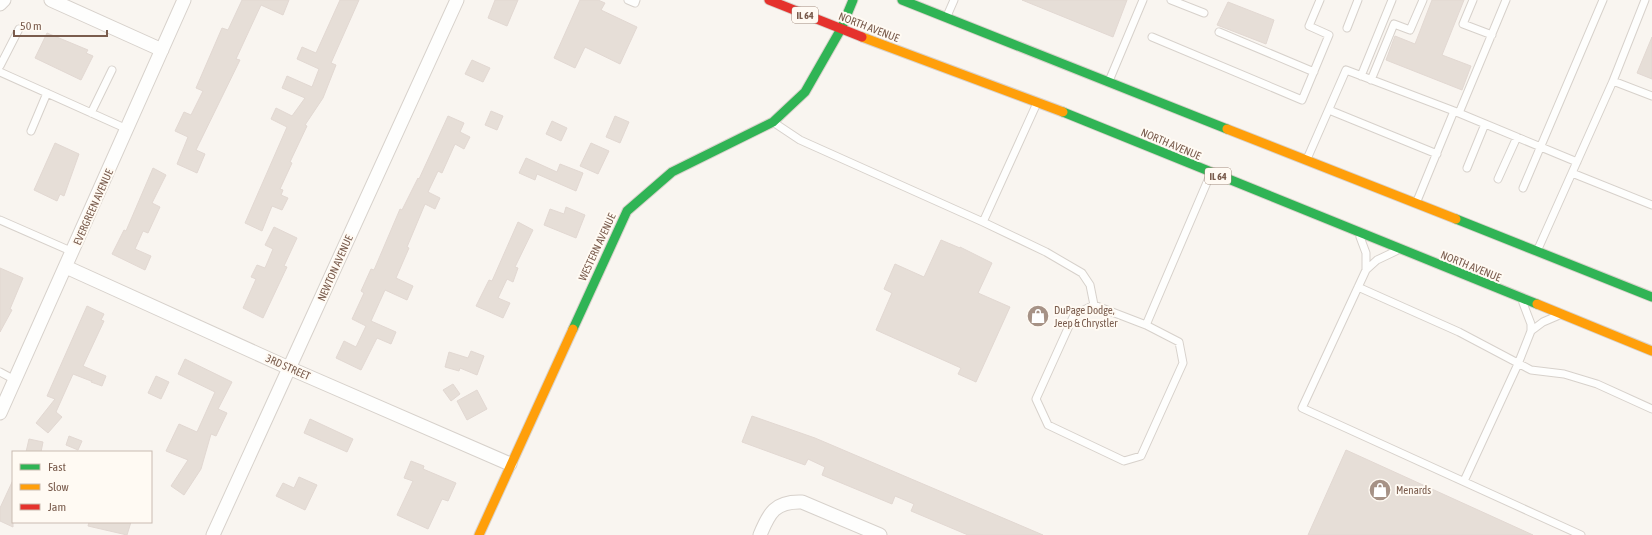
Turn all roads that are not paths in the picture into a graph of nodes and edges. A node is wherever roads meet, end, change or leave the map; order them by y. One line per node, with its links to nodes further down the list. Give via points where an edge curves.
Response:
1 (4, 0): 21 (street)
2 (51, 0): 30 (street)
3 (184, 0): 30 (street, EVERGREEN AVENUE)
4 (457, 0): 78 (street, NEWTON AVENUE)
5 (628, 0): 6 (lane, via 634,3)
6 (636, 0)
7 (768, 0): 26 (main road, NORTH AVENUE / IL 64)
8 (853, 0): 26 (main road, WESTERN AVENUE)
9 (902, 0): 23 (main road)
10 (954, 0): 23 (lane)
11 (1143, 0): 38 (lane)
12 (1171, 0): 22 (lane)
13 (1320, 0): 34 (lane, via 1309,26 1329,35)
14 (1358, 0): 24 (lane)
15 (1392, 0): 35 (lane)
16 (1423, 0): 36 (lane, via 1410,30 1394,24)
17 (1473, 0): 28 (lane, via 1463,24)
18 (1506, 0): 28 (lane)
19 (1603, 0): 50 (lane)
20 (1645, 0): 37 (lane)
21 (0, 4)
22 (1204, 13)
23 (946, 18): 38 (main road)
24 (1347, 28)
25 (19, 29): 31 (lane)
26 (841, 29): 41 (main road, NORTH AVENUE / IL 64); 45 (main road, WESTERN AVENUE, via 805,92)
27 (1219, 32): 34 (lane)
28 (1492, 35): 43 (lane)
29 (1152, 37): 34 (lane, via 1302,100)
30 (162, 50): 47 (street, EVERGREEN AVENUE)
31 (0, 66)
32 (112, 70): 44 (lane)
33 (0, 72): 39 (lane)
34 (1314, 72)
35 (1361, 76): 36 (lane); 42 (lane, via 1346,70)
36 (1371, 80): 43 (lane)
37 (1613, 81): 40 (lane); 53 (lane)
38 (1108, 83): 52 (main road)
39 (47, 93): 44 (lane); 48 (lane)
40 (1652, 96)
41 (1037, 102): 55 (main road, NORTH AVENUE / IL 64); 62 (lane)
42 (1329, 110): 51 (lane); 52 (lane)
43 (1457, 112): 46 (lane); 51 (lane)
44 (91, 113): 47 (lane)
45 (773, 122): 62 (lane, via 800,140); 83 (main road, WESTERN AVENUE, via 672,172 627,211)
46 (1485, 124): 49 (lane); 54 (lane)
47 (127, 129): 65 (street, EVERGREEN AVENUE)
48 (31, 131)
49 (1517, 137): 50 (lane); 57 (lane)
50 (1540, 147): 53 (lane); 58 (lane)
51 (1437, 154): 59 (lane)
52 (1306, 161): 59 (main road)
53 (1577, 162): 56 (lane)
54 (1467, 168)
55 (1211, 173): 63 (main road, NORTH AVENUE / IL 64); 74 (lane)
56 (1572, 173): 60 (lane); 66 (lane)
57 (1498, 179)
58 (1523, 188)
59 (1416, 204): 66 (main road)
60 (1652, 205)
61 (0, 220): 65 (lane)
62 (984, 222): 72 (lane, via 1046,252 1082,273 1090,285)
63 (1359, 233): 64 (main road, NORTH AVENUE / IL 64); 68 (lane, via 1366,253)
64 (1400, 249): 68 (lane, via 1377,260); 71 (main road, NORTH AVENUE / IL 64)
65 (73, 252): 67 (street, EVERGREEN AVENUE)
66 (1536, 252): 70 (main road)
67 (66, 268): 78 (street, 3RD STREET); 80 (street, EVERGREEN AVENUE)
68 (1366, 270): 69 (lane)
69 (1358, 287): 77 (lane, via 1459,332); 84 (lane, via 1302,408)
70 (1652, 297)
71 (1522, 299): 73 (main road, NORTH AVENUE / IL 64); 75 (lane)
72 (1094, 306): 74 (lane); 74 (lane, via 1074,315 1036,399 1048,426 1124,461 1141,456 1183,363 1179,342)
73 (1560, 315): 75 (lane, via 1543,322); 76 (main road, NORTH AVENUE / IL 64)
74 (1146, 325)
75 (1531, 331): 77 (lane)
76 (1652, 351)
77 (1518, 364): 81 (lane, via 1531,370 1564,374 1591,383); 84 (lane)
78 (289, 368): 83 (street, 3RD STREET); 85 (street, NEWTON AVENUE)
79 (0, 372): 80 (lane)
80 (15, 380): 82 (street, EVERGREEN AVENUE)
81 (1652, 409)
82 (0, 413)
83 (510, 464): 86 (main road, WESTERN AVENUE)
84 (1464, 481): 89 (lane)
85 (213, 535)
86 (479, 535)
87 (760, 535): 88 (street, via 768,516 777,506 790,501 802,502)
88 (880, 535)
89 (1581, 535)

